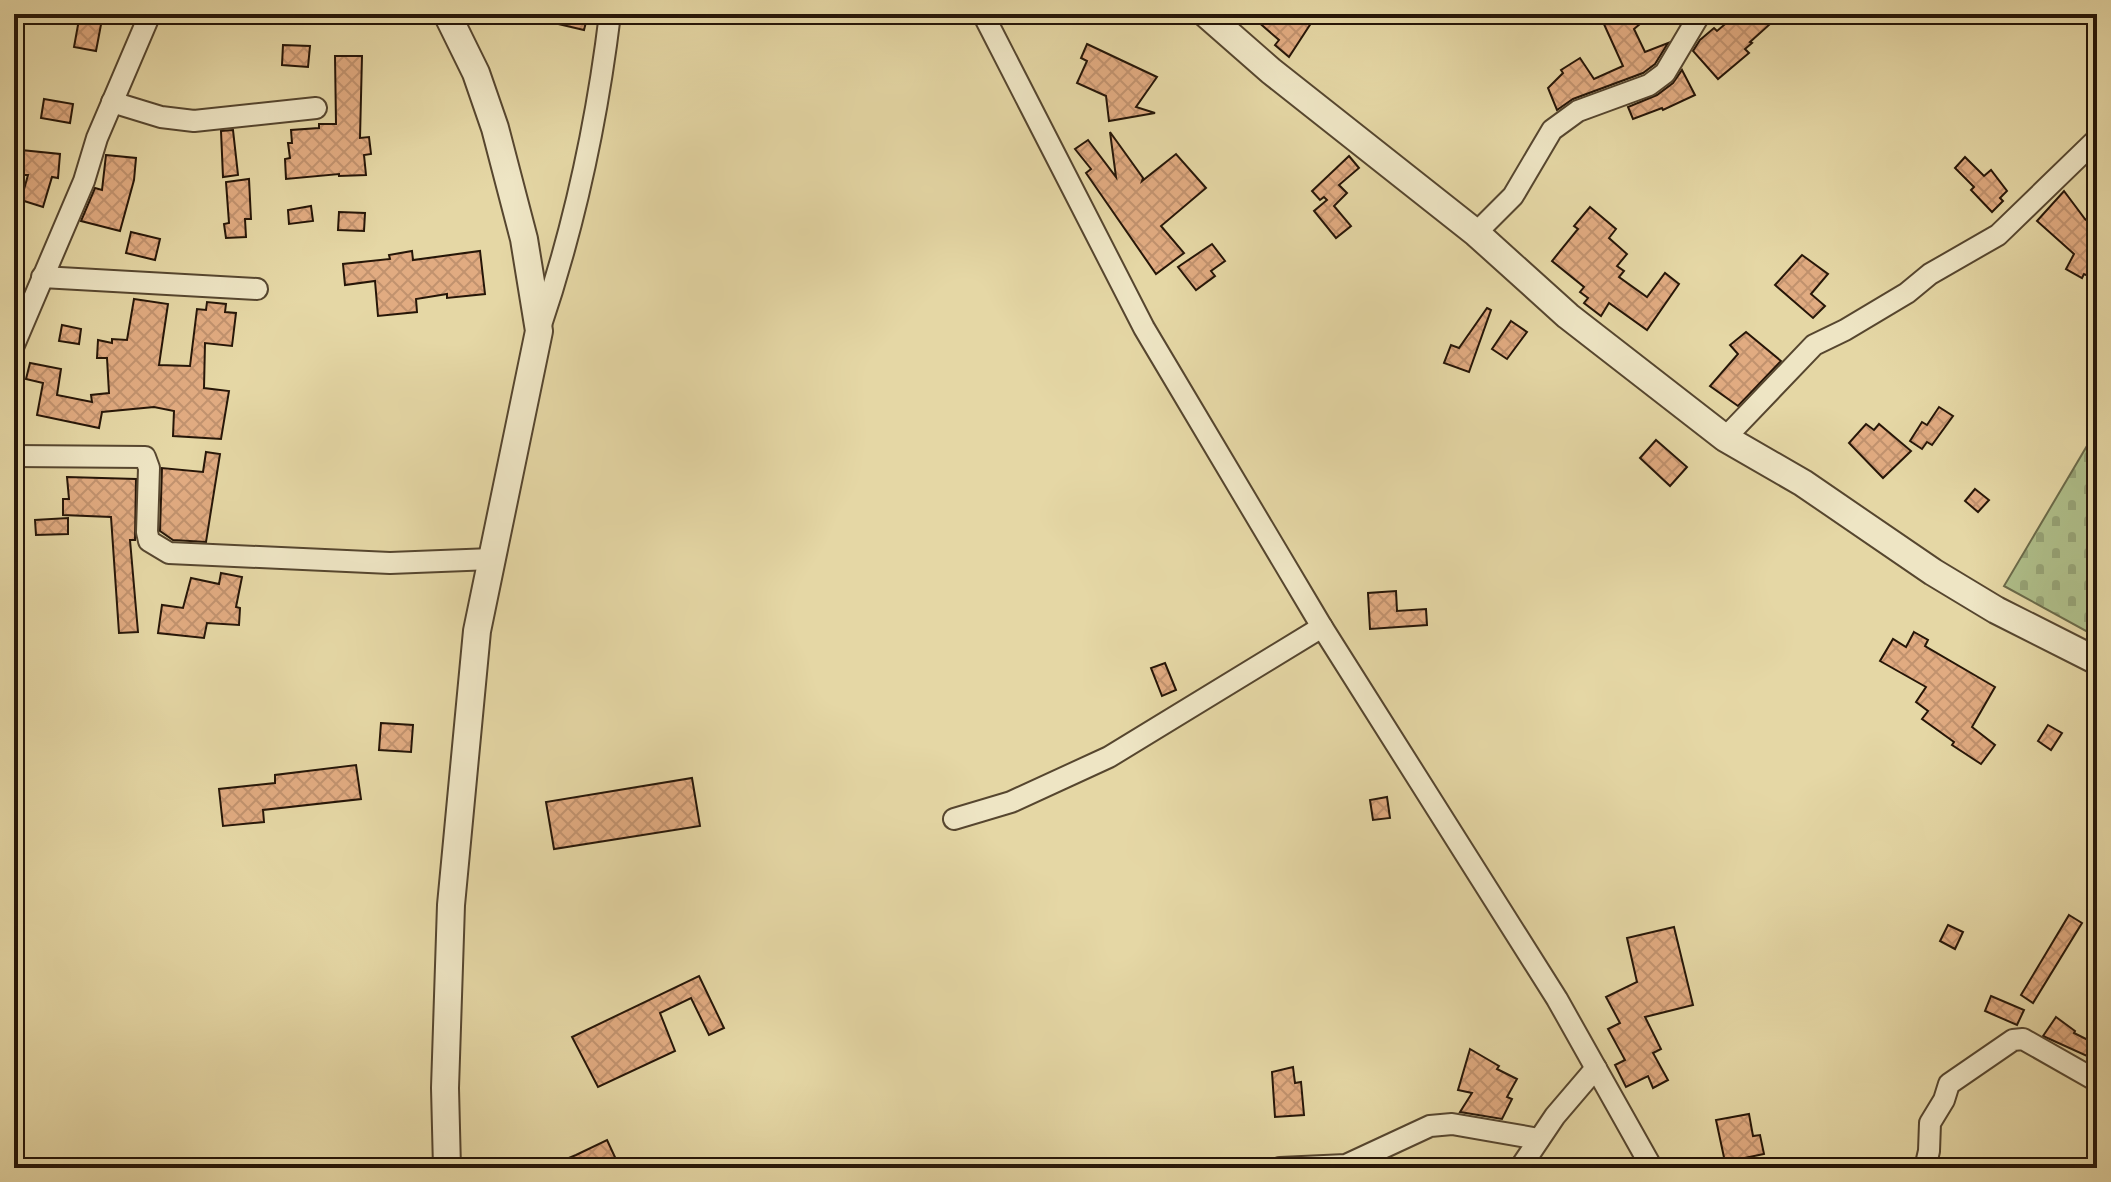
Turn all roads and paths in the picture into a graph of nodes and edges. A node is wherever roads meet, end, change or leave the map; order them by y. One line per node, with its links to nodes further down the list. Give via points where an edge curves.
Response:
1 (150, 14): 7 (street)
2 (447, 14): 13 (street, via 495,128 524,239)
3 (610, 14): 13 (street, via 582,182)
4 (983, 14): 18 (street, via 1144,328)
5 (1206, 14): 10 (street)
6 (1700, 14): 10 (street, via 1665,73 1640,89 1578,111 1552,130 1513,196)
7 (112, 102): 8 (street, via 194,121); 11 (street)
8 (316, 108)
9 (2097, 139): 15 (street, via 1998,235 1814,345)
10 (1476, 233): 15 (street, via 1568,316)
11 (42, 277): 12 (street); 14 (street)
12 (257, 289)
13 (539, 331): 17 (street)
14 (14, 345)
15 (1725, 438): 19 (street, via 1803,483 1945,580)
16 (14, 456): 17 (street, via 145,457 149,541 169,553 390,563)
17 (492, 559): 24 (street, via 477,631 451,905)
18 (1322, 627): 20 (street, via 1109,757 1011,802); 21 (street, via 1509,919)
19 (2097, 661)
20 (954, 819)
21 (1596, 1068): 23 (street); 27 (street)
22 (2097, 1081): 28 (street, via 2023,1039 2013,1040 1949,1084 1930,1123)
23 (1539, 1139): 25 (street, via 1452,1124 1430,1126 1346,1165); 26 (street)
24 (447, 1168)
25 (1280, 1168)
26 (1520, 1168)
27 (1652, 1168)
28 (1925, 1168)

